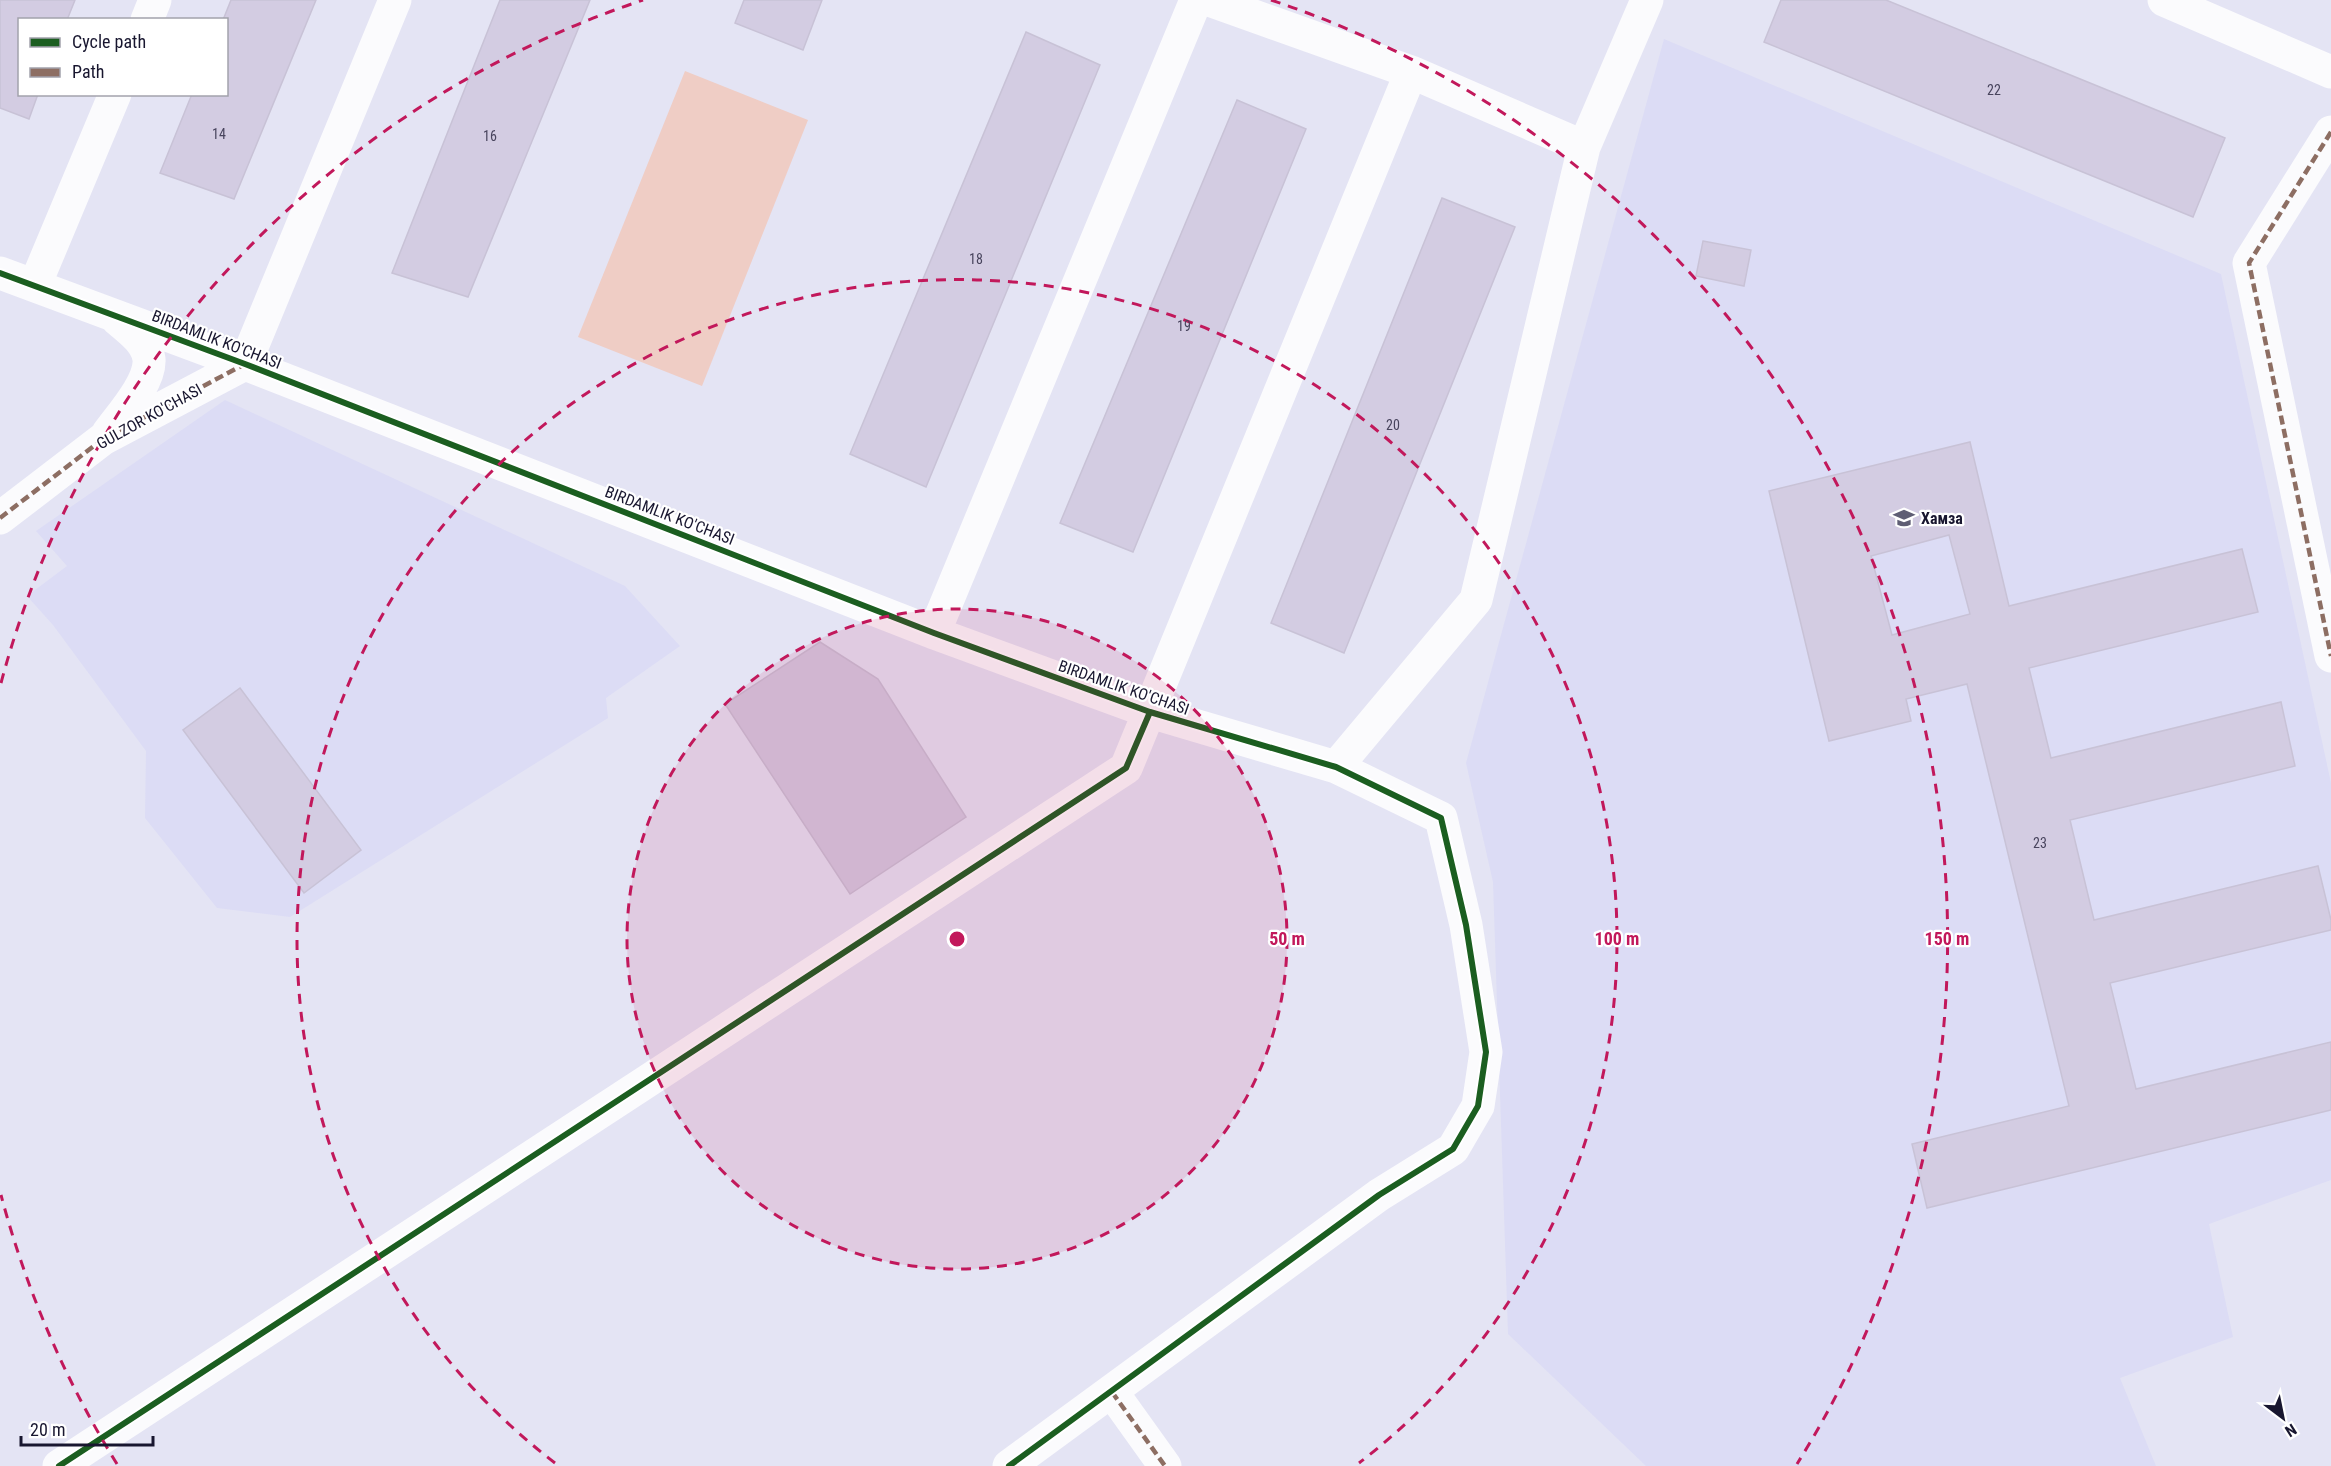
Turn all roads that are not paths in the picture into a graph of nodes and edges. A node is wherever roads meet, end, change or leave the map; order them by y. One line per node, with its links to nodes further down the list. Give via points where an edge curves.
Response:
1 (155, 0): 7 (street)
2 (395, 0): 16 (street)
3 (1196, 0): 19 (street)
4 (1209, 0): 8 (street)
5 (1647, 0): 12 (street)
6 (2164, 0): 9 (street)
7 (148, 18)
8 (1411, 72): 12 (street); 21 (street)
9 (2331, 72)
10 (114, 96): 14 (street)
11 (2331, 132): 20 (street, via 2249,263)
12 (1584, 147): 22 (street, via 1476,600)
13 (0, 273): 14 (street, BIRDAMLIK KO'CHASI)
14 (34, 285): 15 (street, BIRDAMLIK KO'CHASI)
15 (108, 313): 16 (street, BIRDAMLIK KO'CHASI); 17 (street, via 133,332 149,359 134,398)
16 (245, 364): 17 (street, GULZOR KO'CHASI); 19 (street, BIRDAMLIK KO'CHASI)
17 (103, 439): 18 (street, GULZOR KO'CHASI)
18 (0, 518)
19 (934, 633): 21 (street, BIRDAMLIK KO'CHASI)
20 (2331, 656)
21 (1150, 712): 22 (street, BIRDAMLIK KO'CHASI); 24 (street, via 1126,768)
22 (1336, 767): 23 (street, BIRDAMLIK KO'CHASI, via 1441,818 1466,926 1486,1052 1478,1106 1453,1149 1379,1195)
23 (1112, 1392): 25 (street); 26 (street)
24 (59, 1466)
25 (1009, 1466)
26 (1165, 1466)

